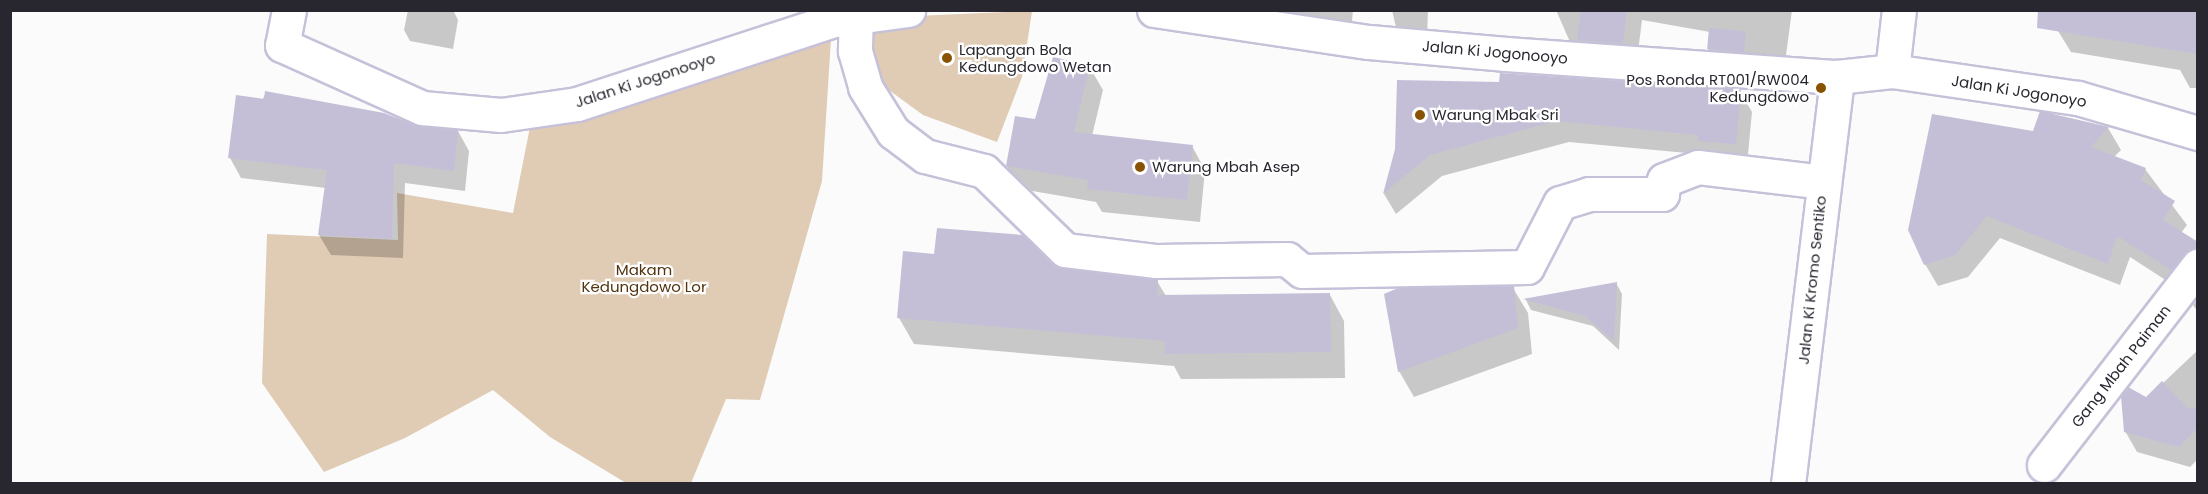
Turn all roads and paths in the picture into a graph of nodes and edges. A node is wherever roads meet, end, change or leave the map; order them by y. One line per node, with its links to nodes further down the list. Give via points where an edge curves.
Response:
1 (289, 10): 5 (street, Jalan Ki Jogonooyo, via 282,45 422,108 501,114 578,104)
2 (908, 10): 5 (street, Jalan Ki Jogonooyo)
3 (1154, 10): 7 (street, Jalan Ki Jogonooyo, via 1370,42)
4 (1899, 10): 6 (street)
5 (856, 17): 9 (street, via 855,51 865,87 893,132 925,156 984,171 1065,250 1156,261 1287,259 1302,271 1527,267 1560,203 1589,194 1662,194 1665,180 1698,167)
6 (1892, 71): 7 (street, Jalan Ki Jogonoyo); 8 (street, Jalan Ki Jogonoyo, via 2078,98)
7 (1837, 77): 9 (street, Jalan Ki Kromo Sentiko)
8 (2198, 133)
9 (1823, 182): 12 (street, Jalan Ki Kromo Sentiko)
10 (2198, 266): 11 (street, Gang Mbah Paiman)
11 (2044, 465)
12 (1788, 483)

